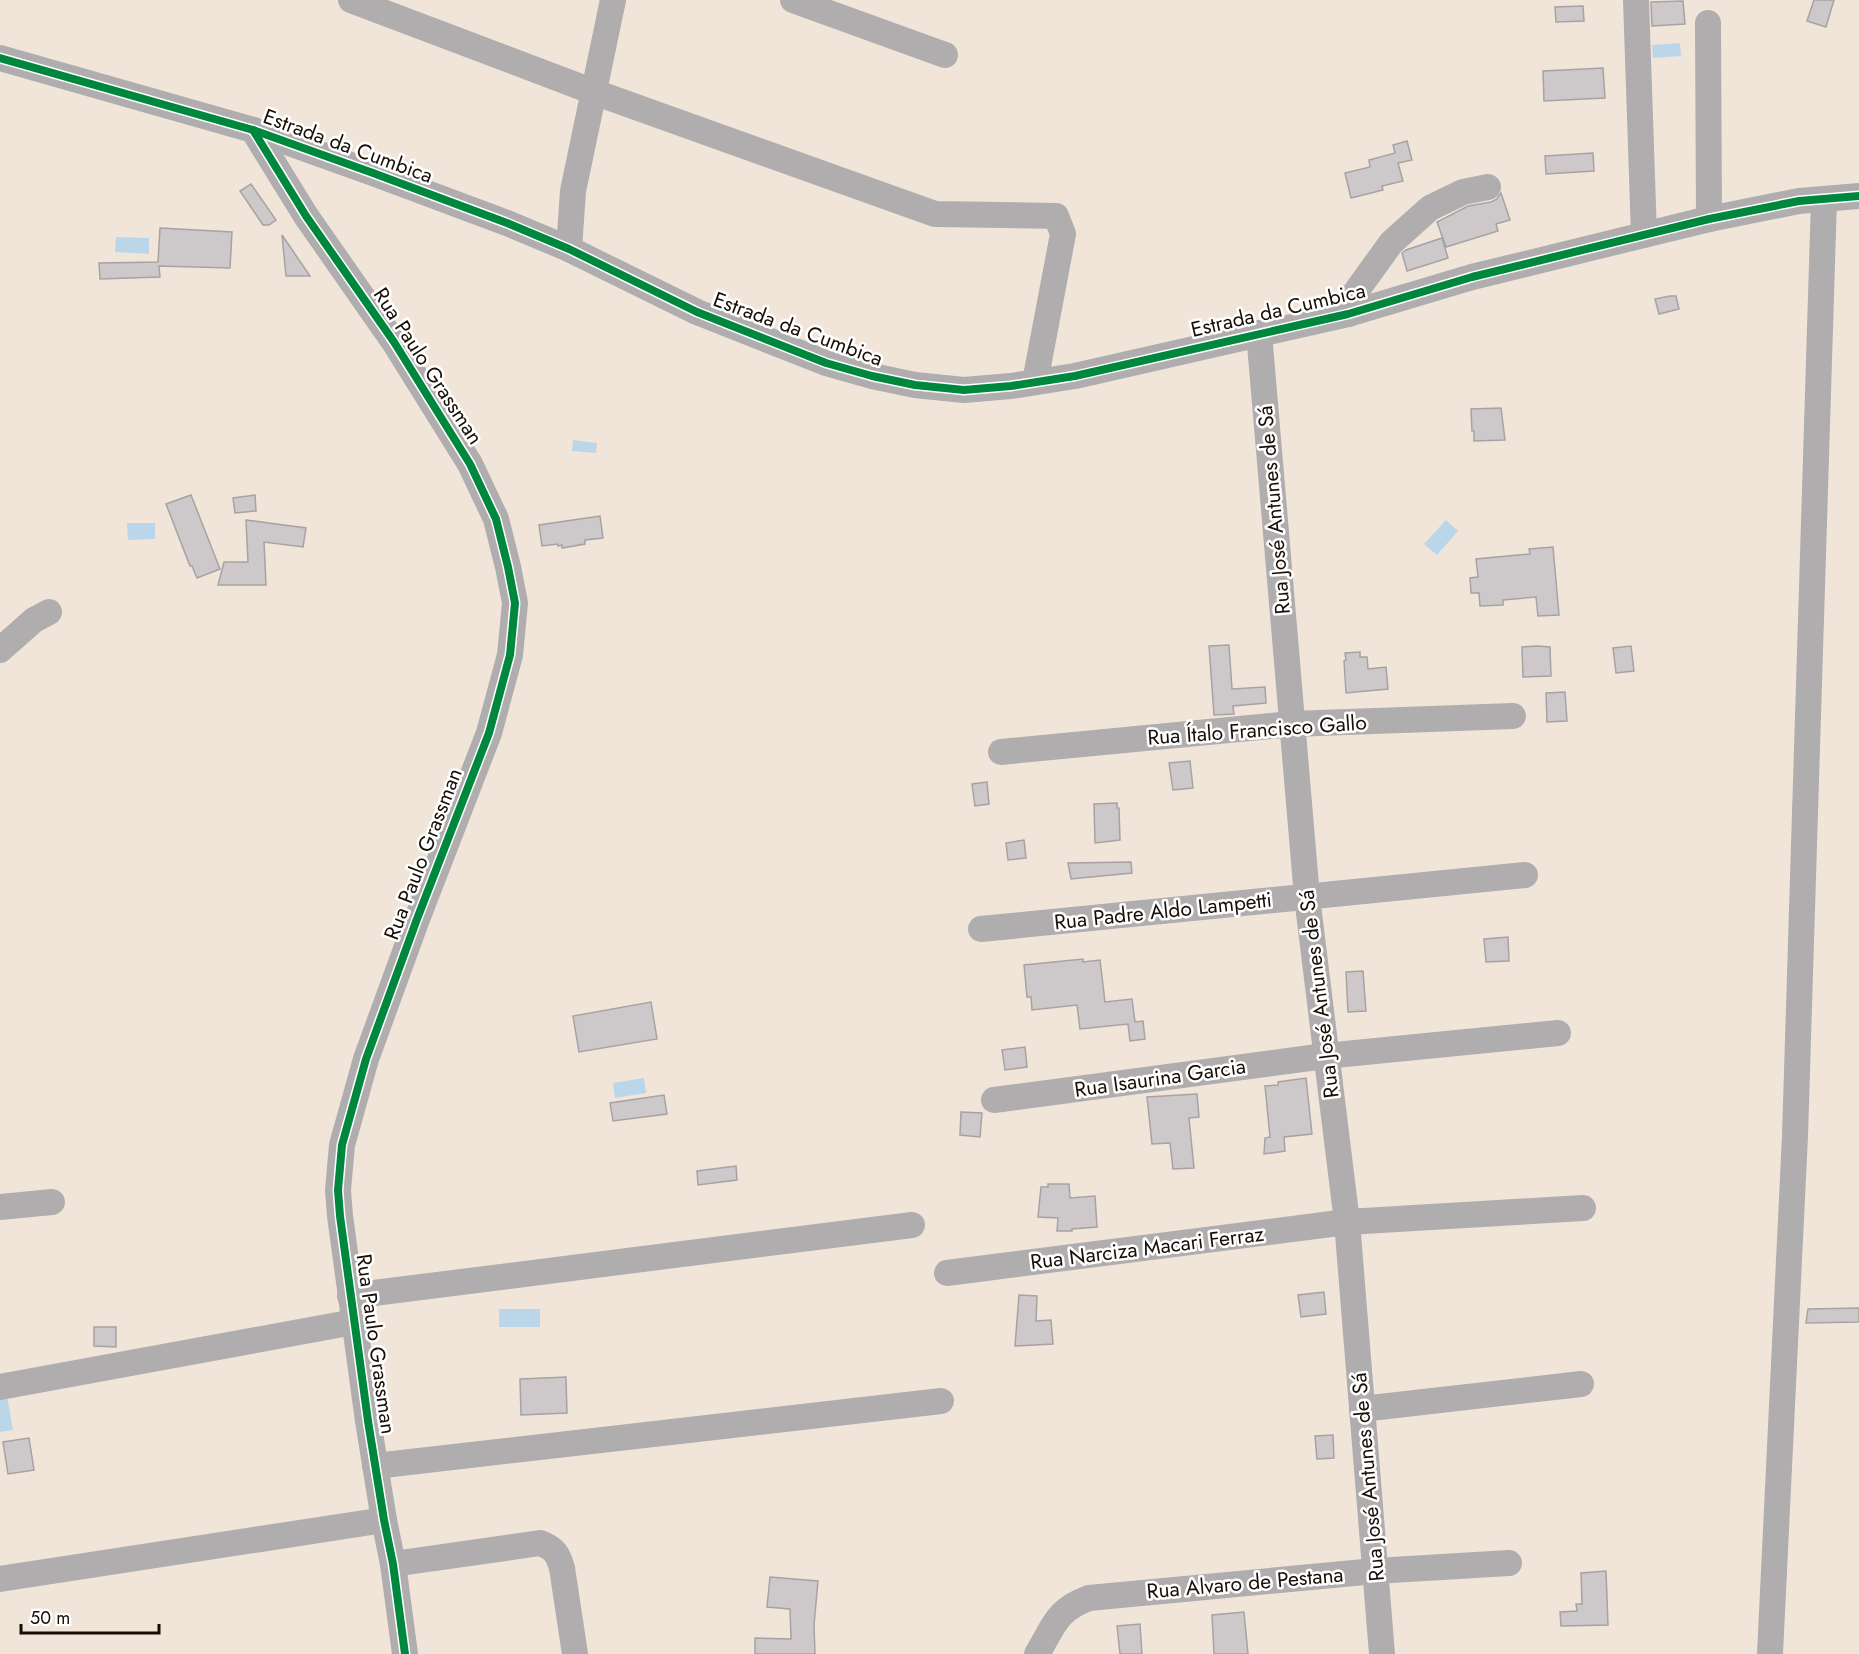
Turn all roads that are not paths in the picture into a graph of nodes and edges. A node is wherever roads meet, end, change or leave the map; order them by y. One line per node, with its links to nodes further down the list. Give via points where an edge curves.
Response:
1 (351, 0): 8 (street)
2 (613, 0): 8 (street)
3 (793, 0): 6 (street)
4 (1636, 0): 14 (street)
5 (1708, 23): 13 (street)
6 (945, 55)
7 (0, 58): 9 (street, Estrada da Cumbica)
8 (594, 92): 15 (street, via 573,191); 18 (street, via 936,214 1056,216 1063,234)
9 (253, 130): 15 (street, Estrada da Cumbica); 36 (street, Rua Paulo Grassman, via 470,464 496,519 515,603 510,655 489,733 366,1059 342,1145 338,1190)
10 (1488, 187): 16 (street, via 1463,192 1430,208 1391,243 1355,293)
11 (1859, 196): 12 (street, Estrada da Cumbica)
12 (1824, 199): 13 (street, Estrada da Cumbica); 52 (street, via 1796,1136)
13 (1709, 219): 14 (street, Estrada da Cumbica)
14 (1644, 235): 16 (street, Estrada da Cumbica, via 1472,277)
15 (569, 249): 18 (street, Estrada da Cumbica, via 697,312 826,363 915,385 964,390)
16 (1348, 314): 17 (street, Estrada da Cumbica)
17 (1260, 333): 18 (street, Estrada da Cumbica); 22 (street, Rua José Antunes de Sá)
18 (1035, 382)
19 (49, 612): 20 (street)
20 (0, 650)
21 (1513, 716): 22 (street, Rua Ítalo Francisco Gallo)
22 (1292, 724): 23 (street, Rua Ítalo Francisco Gallo); 25 (street, Rua José Antunes de Sá)
23 (1001, 752)
24 (1525, 875): 25 (street, Rua Padre Aldo Lampetti)
25 (1306, 897): 26 (street, Rua Padre Aldo Lampetti); 28 (street, Rua José Antunes de Sá)
26 (981, 928)
27 (1558, 1033): 28 (street, Rua Isaurina Garcia)
28 (1325, 1056): 29 (street, Rua Isaurina Garcia); 33 (street, Rua José Antunes de Sá)
29 (994, 1100)
30 (52, 1202): 31 (street)
31 (0, 1207)
32 (1583, 1208): 33 (street, Rua Narciza Macari Ferraz)
33 (1347, 1222): 35 (street, Rua Narciza Macari Ferraz); 41 (street, Rua José Antunes de Sá)
34 (912, 1225): 36 (street)
35 (946, 1274)
36 (350, 1296): 37 (street, Rua Paulo Grassman)
37 (354, 1322): 39 (street); 42 (street, Rua Paulo Grassman)
38 (1581, 1384): 41 (street)
39 (0, 1387)
40 (941, 1401): 42 (street)
41 (1362, 1409): 46 (street, Rua José Antunes de Sá)
42 (375, 1466): 43 (street, Rua Paulo Grassman)
43 (384, 1520): 45 (street, Rua Paulo Grassman); 47 (street)
44 (1509, 1563): 46 (street, Rua Alvaro de Pestana)
45 (393, 1564): 48 (street, Rua Paulo Grassman); 49 (street, via 540,1543 552,1547 562,1568)
46 (1375, 1571): 50 (street, Rua Alvaro de Pestana, via 1089,1598 1062,1612); 51 (street, Rua José Antunes de Sá)
47 (0, 1579)
48 (405, 1654)
49 (575, 1654)
50 (1037, 1654)
51 (1382, 1654)
52 (1770, 1654)

